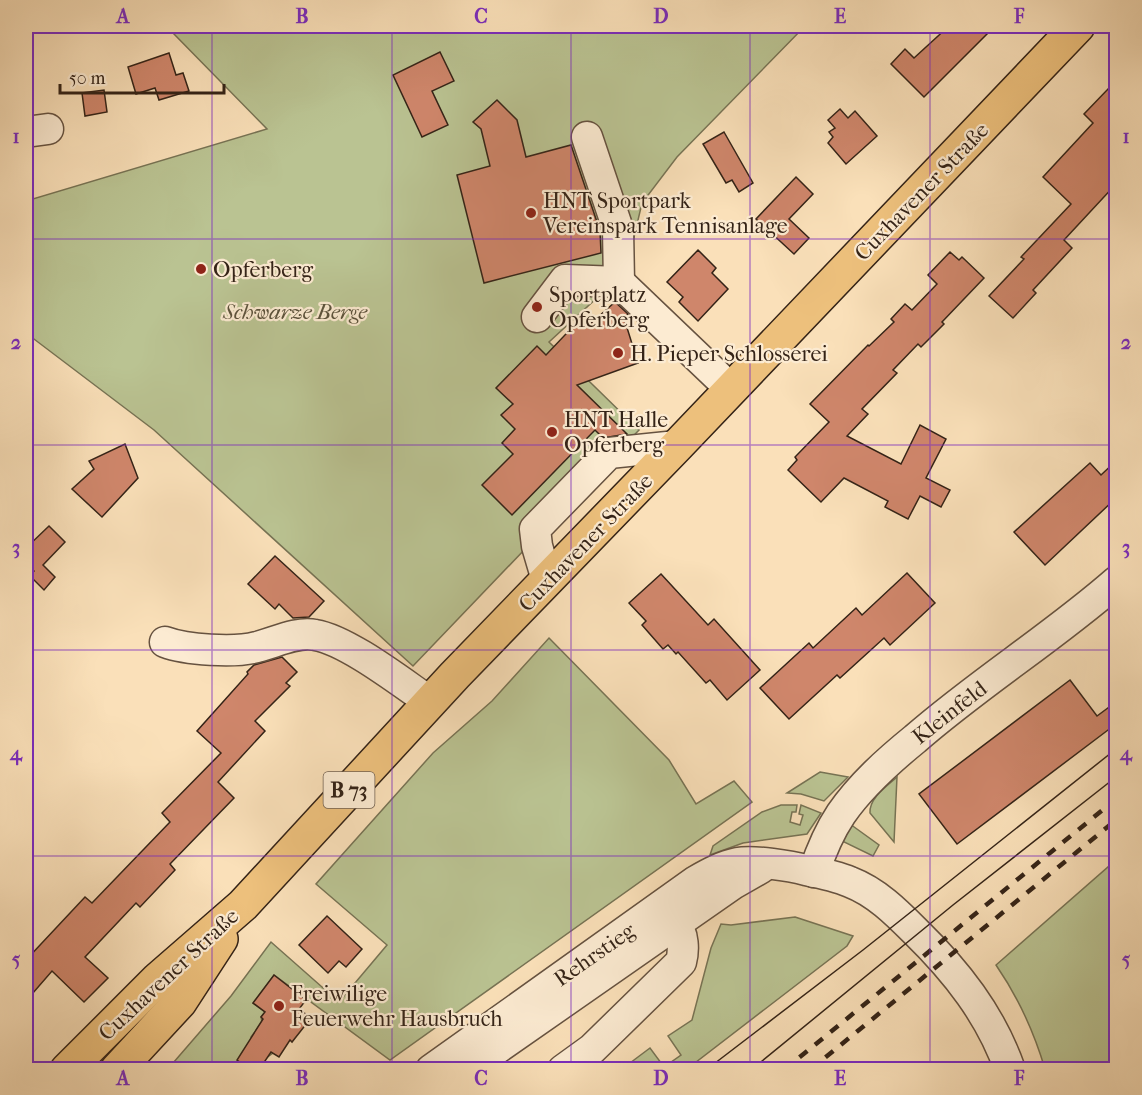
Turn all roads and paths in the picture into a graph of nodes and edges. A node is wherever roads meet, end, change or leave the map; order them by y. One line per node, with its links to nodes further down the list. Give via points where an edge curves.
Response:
1 (1078, 26): 5 (main road, Cuxhavener Straße / B 73)
2 (587, 136): 3 (street, via 618,230)
3 (619, 282): 4 (street, via 565,280); 5 (street)
4 (537, 317)
5 (731, 389): 6 (main road, Cuxhavener Straße / B 73)
6 (677, 446): 7 (main road, Cuxhavener Straße / B 73); 7 (street, via 609,453 535,529)
7 (548, 580): 10 (main road, Cuxhavener Straße / B 73)
8 (1116, 582): 11 (street, Kleinfeld, via 893,757 841,814)
9 (165, 642): 10 (street, via 200,649 253,648 301,633 315,634 377,666)
10 (430, 702): 12 (main road, Cuxhavener Straße / B 73)
11 (814, 872): 13 (street, Rehrstieg, via 740,862 717,869 696,880); 19 (street, Rehrstieg, via 865,889 893,909 934,950 975,999)
12 (243, 905): 15 (main road, Cuxhavener Straße / B 73, via 158,980); 16 (main road, Cuxhavener Straße / B 73, via 180,1002)
13 (663, 919): 14 (street, Rehrstieg); 18 (street, via 680,934 683,950 679,966 591,1049)
14 (466, 1065): 17 (street, Rehrstieg)
15 (67, 1070)
16 (117, 1070)
17 (431, 1070)
18 (563, 1070)
19 (1010, 1070)

